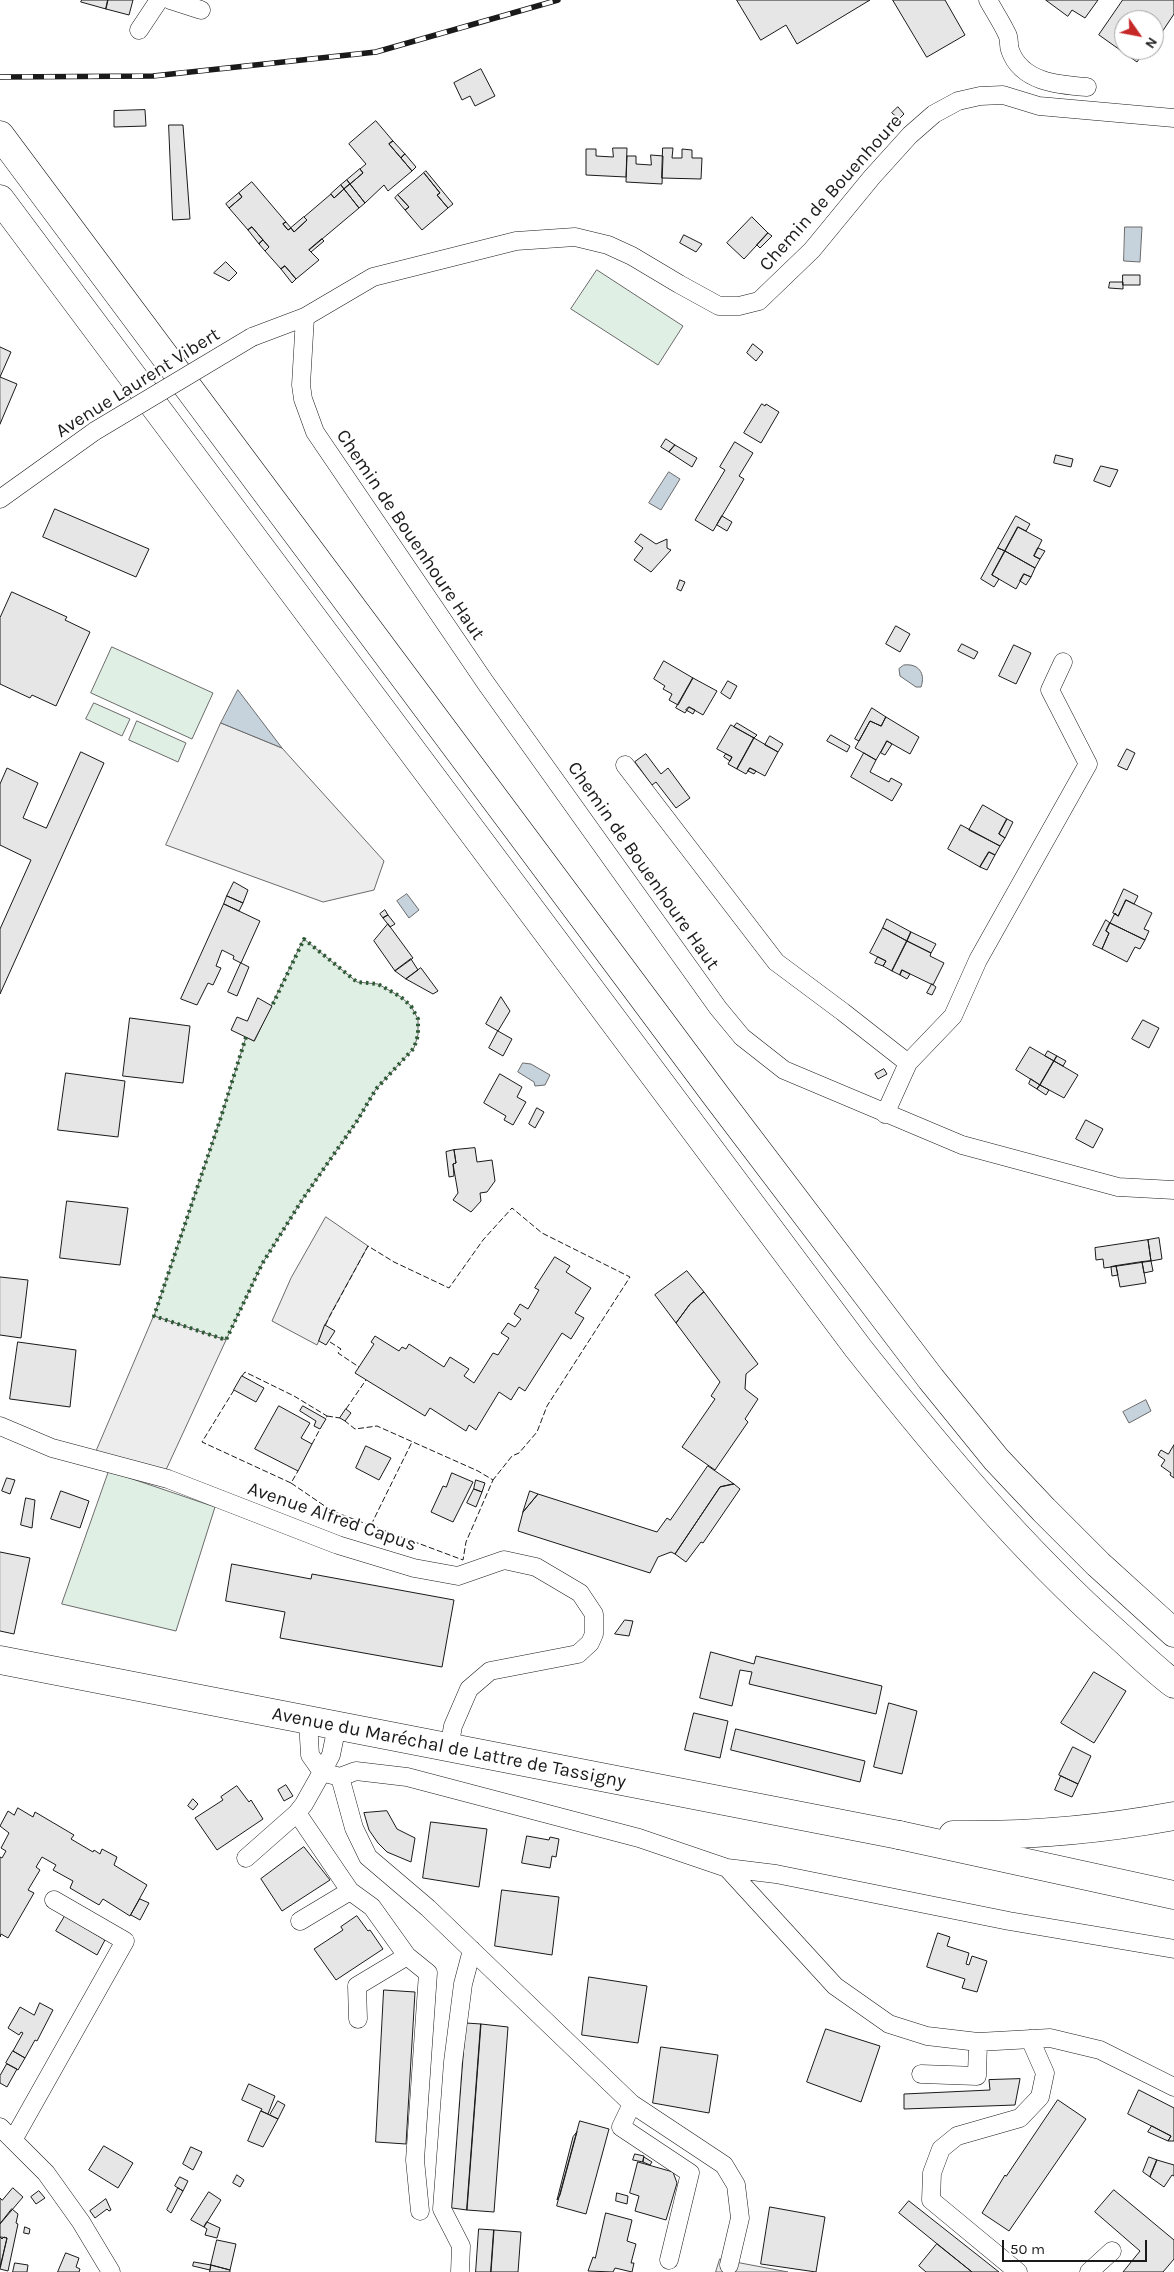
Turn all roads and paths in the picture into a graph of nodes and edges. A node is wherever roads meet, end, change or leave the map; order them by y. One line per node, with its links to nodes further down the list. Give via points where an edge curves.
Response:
1 (159, 0): 5 (street)
2 (170, 0): 4 (street)
3 (988, 0): 6 (street, via 1009,37 1010,50 1020,67 1036,78)
4 (201, 10)
5 (139, 30)
6 (1086, 87)
7 (1174, 118): 10 (street, Chemin de Bouenhoure, via 1039,106 1004,96 980,96 958,101 934,114 910,135 812,250 759,301 739,306 719,306 632,256 575,237 516,241 374,277)
8 (0, 136): 18 (main road, via 930,1379 996,1459 1044,1510)
9 (0, 199): 20 (main road, via 858,1348 1002,1522 1084,1604)
10 (305, 317): 11 (street, Avenue Laurent Vibert, bridge, via 252,337 95,431); 15 (street, Chemin de Bouenhoure Haut, via 302,399 315,432 480,674 718,1008 742,1037 784,1070)
11 (0, 499)
12 (1063, 662): 14 (street, via 1050,690 1088,764 978,960 953,1016)
13 (625, 765): 14 (street, via 776,962)
14 (908, 1063): 15 (street)
15 (885, 1114): 16 (street, Chemin de Bouenhoure Haut, via 962,1145 1032,1165 1118,1187)
16 (1174, 1190)
17 (0, 1426): 23 (street, Avenue Alfred Capus, via 52,1448 168,1479 338,1545 414,1568 458,1576 504,1560 536,1567 580,1593 594,1614 594,1634 590,1643 578,1654 490,1671 469,1689 453,1726)
18 (1174, 1633)
19 (0, 1660): 21 (main road, Avenue du Maréchal de Lattre de Tassigny)
20 (1174, 1684)
21 (308, 1721): 22 (main road, Avenue du Maréchal de Lattre de Tassigny); 24 (street, via 310,1755)
22 (337, 1726): 23 (main road, Avenue du Maréchal de Lattre de Tassigny); 24 (street, via 331,1755)
23 (449, 1748): 28 (main road, Avenue du Maréchal de Lattre de Tassigny)
24 (322, 1772): 25 (street); 26 (street)
25 (340, 1777): 30 (street, via 356,1771 407,1777 639,1838); 36 (street, via 354,1828 368,1857)
26 (297, 1812): 29 (street); 31 (street)
27 (1174, 1816): 28 (main road, via 1074,1832 1001,1836)
28 (899, 1835): 32 (main road)
29 (246, 1858)
30 (727, 1868): 35 (street, via 776,1874 1009,1921); 40 (street, via 835,1986 889,2024 927,2036)
31 (350, 1891): 34 (street); 37 (street, via 372,1907)
32 (1174, 1895)
33 (54, 1900): 45 (street, via 125,1940)
34 (300, 1921)
35 (1174, 1949)
36 (472, 1950): 43 (street); 51 (street, via 463,1984 452,2062 442,2209 461,2246)
37 (407, 1956): 38 (street, via 357,1986); 46 (street, via 428,1973 415,2160)
38 (358, 2019)
39 (1030, 2039): 40 (street); 42 (street, via 1050,2038 1100,2050); 52 (street, via 1045,2073 1040,2097 1020,2118 957,2136 941,2149 932,2173 931,2200)
40 (978, 2042): 41 (street, via 977,2076)
41 (920, 2074)
42 (1174, 2088)
43 (632, 2104): 48 (street, via 621,2127 690,2173); 49 (street, via 724,2165 736,2185 740,2218)
44 (0, 2127): 45 (street)
45 (13, 2140): 50 (street, via 46,2173 81,2222)
46 (420, 2210)
47 (1112, 2251): 53 (street)
48 (669, 2260)
49 (729, 2266)
50 (110, 2272)
51 (460, 2272)
52 (1018, 2272)
53 (1089, 2272)

